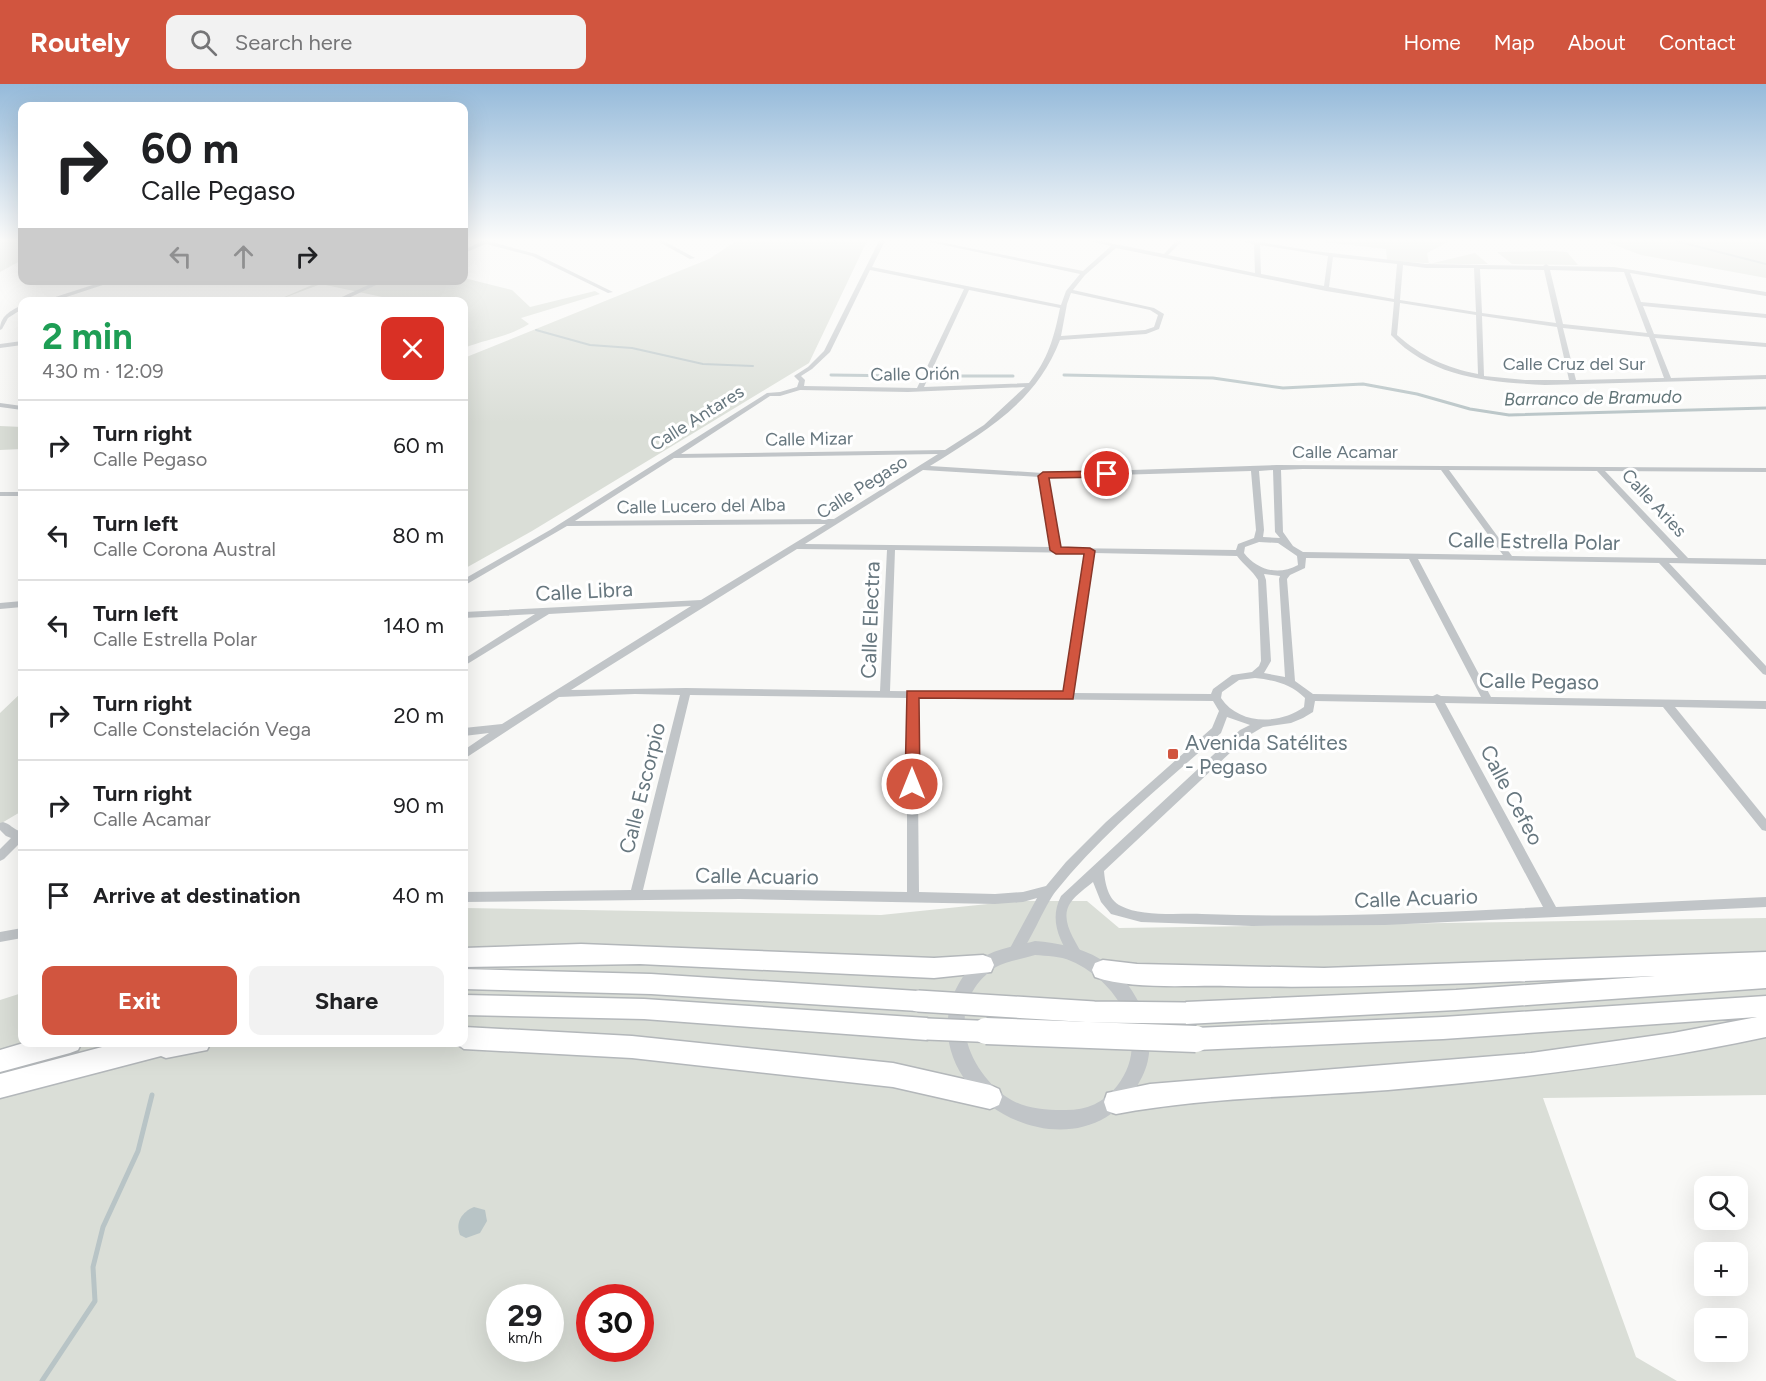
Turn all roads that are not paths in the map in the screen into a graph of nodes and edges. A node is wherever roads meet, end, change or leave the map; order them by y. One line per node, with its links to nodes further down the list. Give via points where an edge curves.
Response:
1 (852, 302): 26 (street, via 827,352 797,376 802,380)
2 (961, 302): 27 (street)
3 (1036, 302): 10 (street)
4 (1064, 302): 10 (street, Calle Pegaso)
5 (1118, 302): 17 (street, via 1161,314 1157,328)
6 (1399, 302): 12 (street); 22 (street, Calle Cruz del Sur, via 1394,335 1403,344 1438,365)
7 (1478, 302): 12 (street)
8 (1554, 302): 14 (street)
9 (1640, 304): 13 (street); 16 (street)
10 (1062, 307): 17 (street, Calle Pegaso)
11 (18, 309): 15 (street, via 6,316)
12 (1479, 315): 14 (street); 22 (street)
13 (1766, 316)
14 (1560, 325): 16 (street); 24 (street)
15 (0, 328)
16 (1654, 337): 19 (street); 23 (street)
17 (1057, 338): 25 (street, Calle Pegaso)
18 (18, 344): 20 (street)
19 (1766, 345)
20 (0, 346)
21 (1766, 377): 23 (street, Calle Cruz del Sur)
22 (1481, 378): 24 (street, Calle Cruz del Sur)
23 (1668, 379): 24 (street, Calle Cruz del Sur)
24 (1574, 382)
25 (1031, 385): 27 (street, Calle Orión); 30 (street, Calle Pegaso, via 1014,405)
26 (800, 388): 27 (street, Calle Orión); 31 (street, Calle Antares, via 769,394)
27 (920, 389)
28 (0, 405): 29 (street)
29 (18, 407)
30 (948, 452): 31 (street, Calle Mizar); 34 (street, Calle Pegaso)
31 (671, 456): 44 (street, Calle Antares)
32 (1277, 467): 33 (street, Calle Acamar); 35 (street, Calle Acamar); 46 (street, via 1279,532)
33 (1443, 467): 36 (street, Calle Acamar); 54 (street)
34 (925, 468): 39 (street, Calle Acamar); 43 (street, Calle Pegaso)
35 (1255, 468): 39 (street, Calle Acamar); 45 (street)
36 (1598, 468): 37 (street, Calle Acamar); 56 (street, Calle Aries)
37 (1753, 470): 38 (street, Calle Acamar); 40 (street)
38 (1766, 470)
39 (1043, 476): 49 (street)
40 (1766, 480)
41 (0, 494): 42 (street)
42 (18, 494)
43 (838, 521): 44 (street, Calle Lucero del Alba); 47 (street, Calle Pegaso)
44 (564, 525): 60 (street, Calle Antares)
45 (1258, 539): 46 (street); 51 (street, via 1241,546)
46 (1289, 545): 52 (street)
47 (797, 546): 48 (street); 61 (street, Calle Pegaso)
48 (891, 548): 49 (street); 72 (street, Calle Electra)
49 (1056, 550): 50 (street)
50 (1090, 551): 51 (street); 74 (street)
51 (1240, 554): 58 (street)
52 (1301, 555): 53 (street, Calle Estrella Polar); 59 (street, via 1302,566)
53 (1412, 557): 54 (street, Calle Estrella Polar); 78 (street)
54 (1509, 558): 55 (street, Calle Estrella Polar)
55 (1662, 561): 56 (street, Calle Estrella Polar); 67 (street)
56 (1686, 561): 57 (street, Calle Estrella Polar)
57 (1766, 562)
58 (1257, 570): 59 (street); 68 (street, via 1262,580 1266,661)
59 (1286, 574): 69 (street, via 1283,579)
60 (468, 580)
61 (706, 602): 64 (street, Calle Libra); 71 (street, Calle Pegaso)
62 (18, 604): 63 (street)
63 (0, 606)
64 (546, 611): 65 (street, Calle Libra); 66 (street)
65 (468, 615)
66 (468, 660)
67 (1766, 672)
68 (1255, 675): 69 (street); 77 (street, via 1226,682)
69 (1290, 681): 75 (street)
70 (686, 691): 71 (street); 72 (street); 93 (street, Calle Escorpio)
71 (558, 694): 83 (street, Calle Pegaso)
72 (885, 694): 73 (street)
73 (912, 694): 74 (street); 95 (street)
74 (1069, 696): 77 (street)
75 (1310, 696): 76 (street, Calle Pegaso); 82 (street, via 1309,709 1302,716)
76 (1437, 697): 78 (street, Calle Pegaso); 97 (street, Calle Cefeo)
77 (1216, 698): 81 (street)
78 (1487, 698): 79 (street, Calle Pegaso)
79 (1665, 702): 80 (street, Calle Pegaso); 87 (street)
80 (1766, 705)
81 (1224, 711): 82 (street, via 1239,719); 92 (street, via 1217,730 1072,862)
82 (1263, 722): 91 (street, via 1244,733)
83 (504, 727): 84 (street, Calle Pegaso); 85 (street)
84 (468, 732)
85 (468, 752)
86 (3, 826): 88 (street)
87 (1766, 827)
88 (18, 835)
89 (18, 839): 90 (street)
90 (0, 856)
91 (1098, 868): 97 (street, Calle Acuario, via 1104,898 1115,910 1141,917 1362,920); 101 (street, via 1062,907 1064,935)
92 (1050, 890): 95 (street, Calle Acuario, via 995,899); 100 (street)
93 (636, 895): 94 (street, Calle Acuario); 95 (street, Calle Acuario)
94 (468, 897)
95 (913, 897)
96 (1766, 902): 97 (street, Calle Acuario)
97 (1552, 912)
98 (18, 934): 99 (street)
99 (0, 937)
100 (1015, 950): 101 (street, via 1056,950); 104 (street)
101 (1077, 956): 105 (street)
102 (468, 958): 104 (highway, via 594,953 934,968)
103 (1766, 962): 105 (highway, via 1324,978)
104 (983, 965): 119 (street, via 964,985 954,1012 955,1042 967,1072)
105 (1103, 970): 120 (street, via 1125,993 1139,1020 1143,1050 1135,1078)
106 (1766, 978): 107 (highway, bridge, via 1455,1000 1186,1013 1094,1012 651,984)
107 (468, 979)
108 (468, 1005): 109 (highway, bridge, via 644,1009 927,1029 1196,1040)
109 (1766, 1006)
110 (1766, 1026): 120 (highway, via 1713,1038 1520,1066 1206,1089)
111 (468, 1038): 119 (highway, via 632,1047 893,1075)
112 (34, 1047): 117 (highway)
113 (52, 1047): 117 (highway)
114 (153, 1047): 116 (highway)
115 (166, 1047): 116 (highway)
116 (120, 1054): 118 (highway)
117 (1, 1061)
118 (0, 1086)
119 (990, 1097): 120 (street, via 1020,1114 1054,1121 1088,1117)
120 (1116, 1102)

